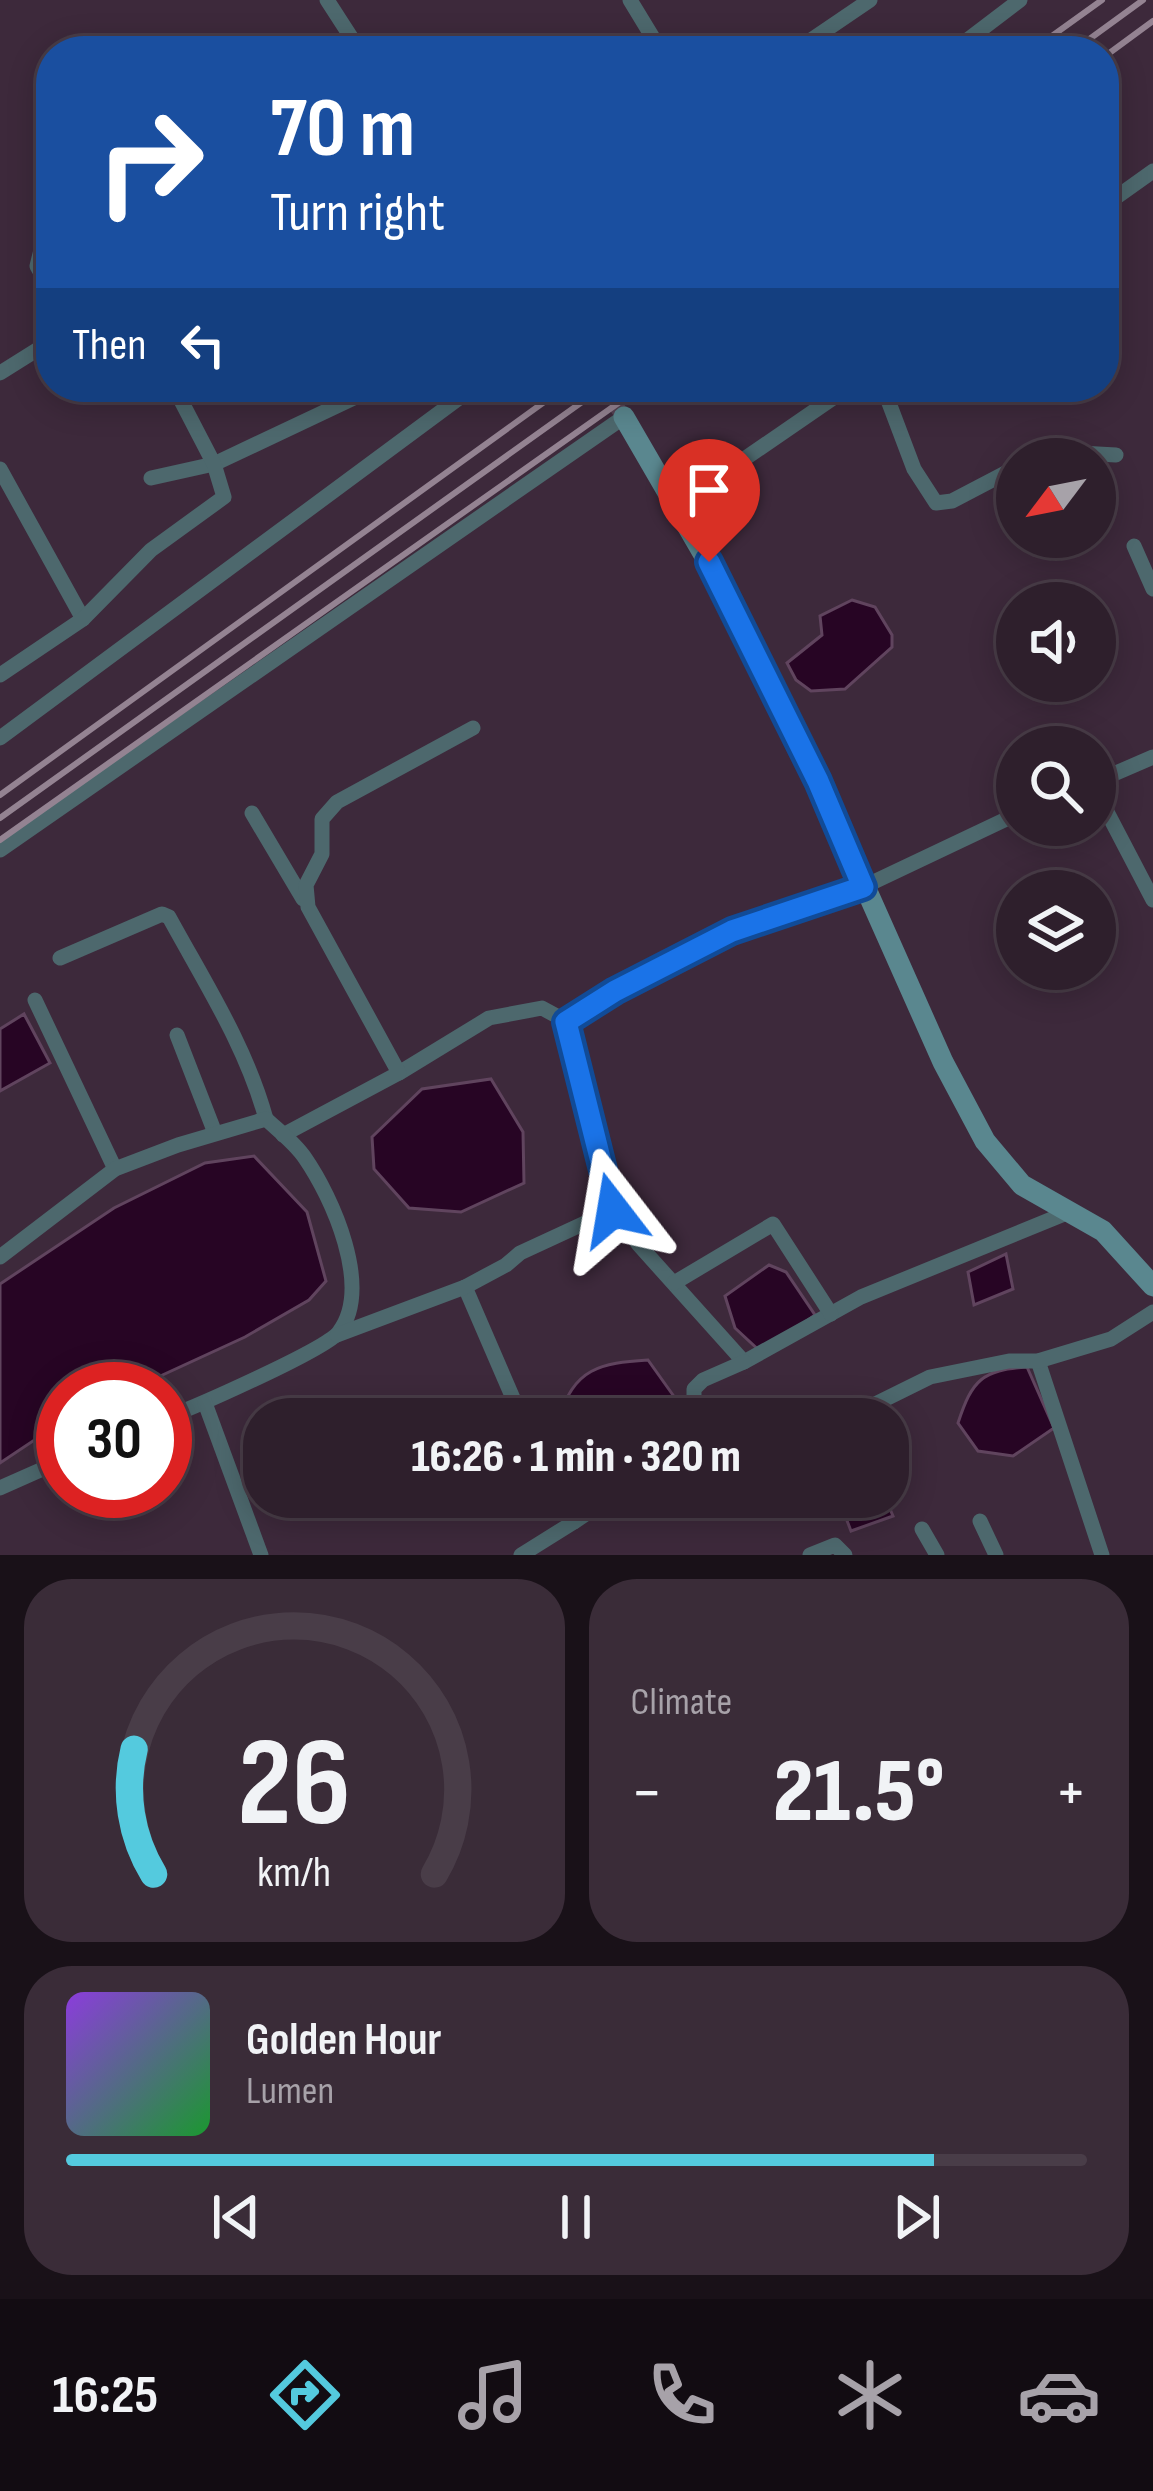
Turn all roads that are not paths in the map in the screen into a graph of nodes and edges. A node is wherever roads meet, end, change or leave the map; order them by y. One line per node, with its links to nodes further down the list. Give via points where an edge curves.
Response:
1 (327, 0): 5 (street)
2 (630, 0): 6 (street)
3 (870, 0): 7 (street)
4 (1020, 0): 8 (street)
5 (347, 36)
6 (652, 36)
7 (817, 36)
8 (973, 36)
9 (1151, 177): 10 (street)
10 (1119, 197)
11 (36, 350): 12 (street)
12 (0, 373)
13 (182, 402): 19 (street)
14 (345, 402): 19 (street)
15 (453, 402): 29 (street)
16 (827, 402): 23 (street)
17 (889, 402): 22 (street, via 922,488 936,503)
18 (624, 417): 23 (street); 35 (street)
19 (214, 464): 21 (street); 26 (street, via 224,497 151,550)
20 (0, 469): 26 (street)
21 (152, 478)
22 (996, 478)
23 (676, 506): 36 (street, via 800,743)
24 (1134, 546): 25 (street)
25 (1153, 589)
26 (83, 619): 27 (street)
27 (0, 674)
28 (473, 728): 38 (street, via 327,810 322,854 306,885)
29 (0, 738)
30 (1153, 757): 31 (street)
31 (1116, 776)
32 (252, 812): 38 (street)
33 (996, 824): 36 (street)
34 (1116, 827): 37 (street)
35 (0, 850)
36 (863, 887): 41 (street, via 732,931); 49 (street, via 985,1142 1022,1185)
37 (1153, 900)
38 (308, 907): 43 (street)
39 (60, 958): 44 (street, via 170,917 224,1014)
40 (35, 1000): 47 (street)
41 (566, 1022): 43 (street, via 542,1008 489,1018); 48 (street)
42 (177, 1035): 45 (street)
43 (399, 1073): 46 (street)
44 (266, 1119): 45 (street); 46 (street)
45 (215, 1133): 47 (street)
46 (284, 1135): 56 (street, via 334,1207 350,1267 350,1310)
47 (115, 1169): 50 (street)
48 (613, 1210): 51 (street); 53 (street)
49 (1070, 1212): 52 (street, via 1103,1231); 55 (street)
50 (0, 1257)
51 (674, 1282): 55 (street, via 773,1224); 58 (street)
52 (1153, 1286)
53 (465, 1287): 56 (street); 59 (street)
54 (1153, 1312): 57 (street, via 1111,1339)
55 (831, 1314): 58 (street)
56 (337, 1335): 62 (street)
57 (1038, 1361): 61 (street, via 930,1377); 77 (street)
58 (743, 1362): 60 (street, via 703,1380)
59 (513, 1398)
60 (694, 1398)
61 (884, 1398)
62 (205, 1403): 63 (street); 71 (street)
63 (192, 1408)
64 (36, 1472): 65 (street)
65 (0, 1488)
66 (572, 1518): 69 (street)
67 (580, 1518): 69 (street)
68 (980, 1521): 76 (street)
69 (574, 1522): 72 (street)
70 (922, 1529): 75 (street)
71 (261, 1555)
72 (521, 1555)
73 (810, 1555): 74 (street, via 835,1545)
74 (845, 1555)
75 (937, 1555)
76 (996, 1555)
77 (1102, 1555)

